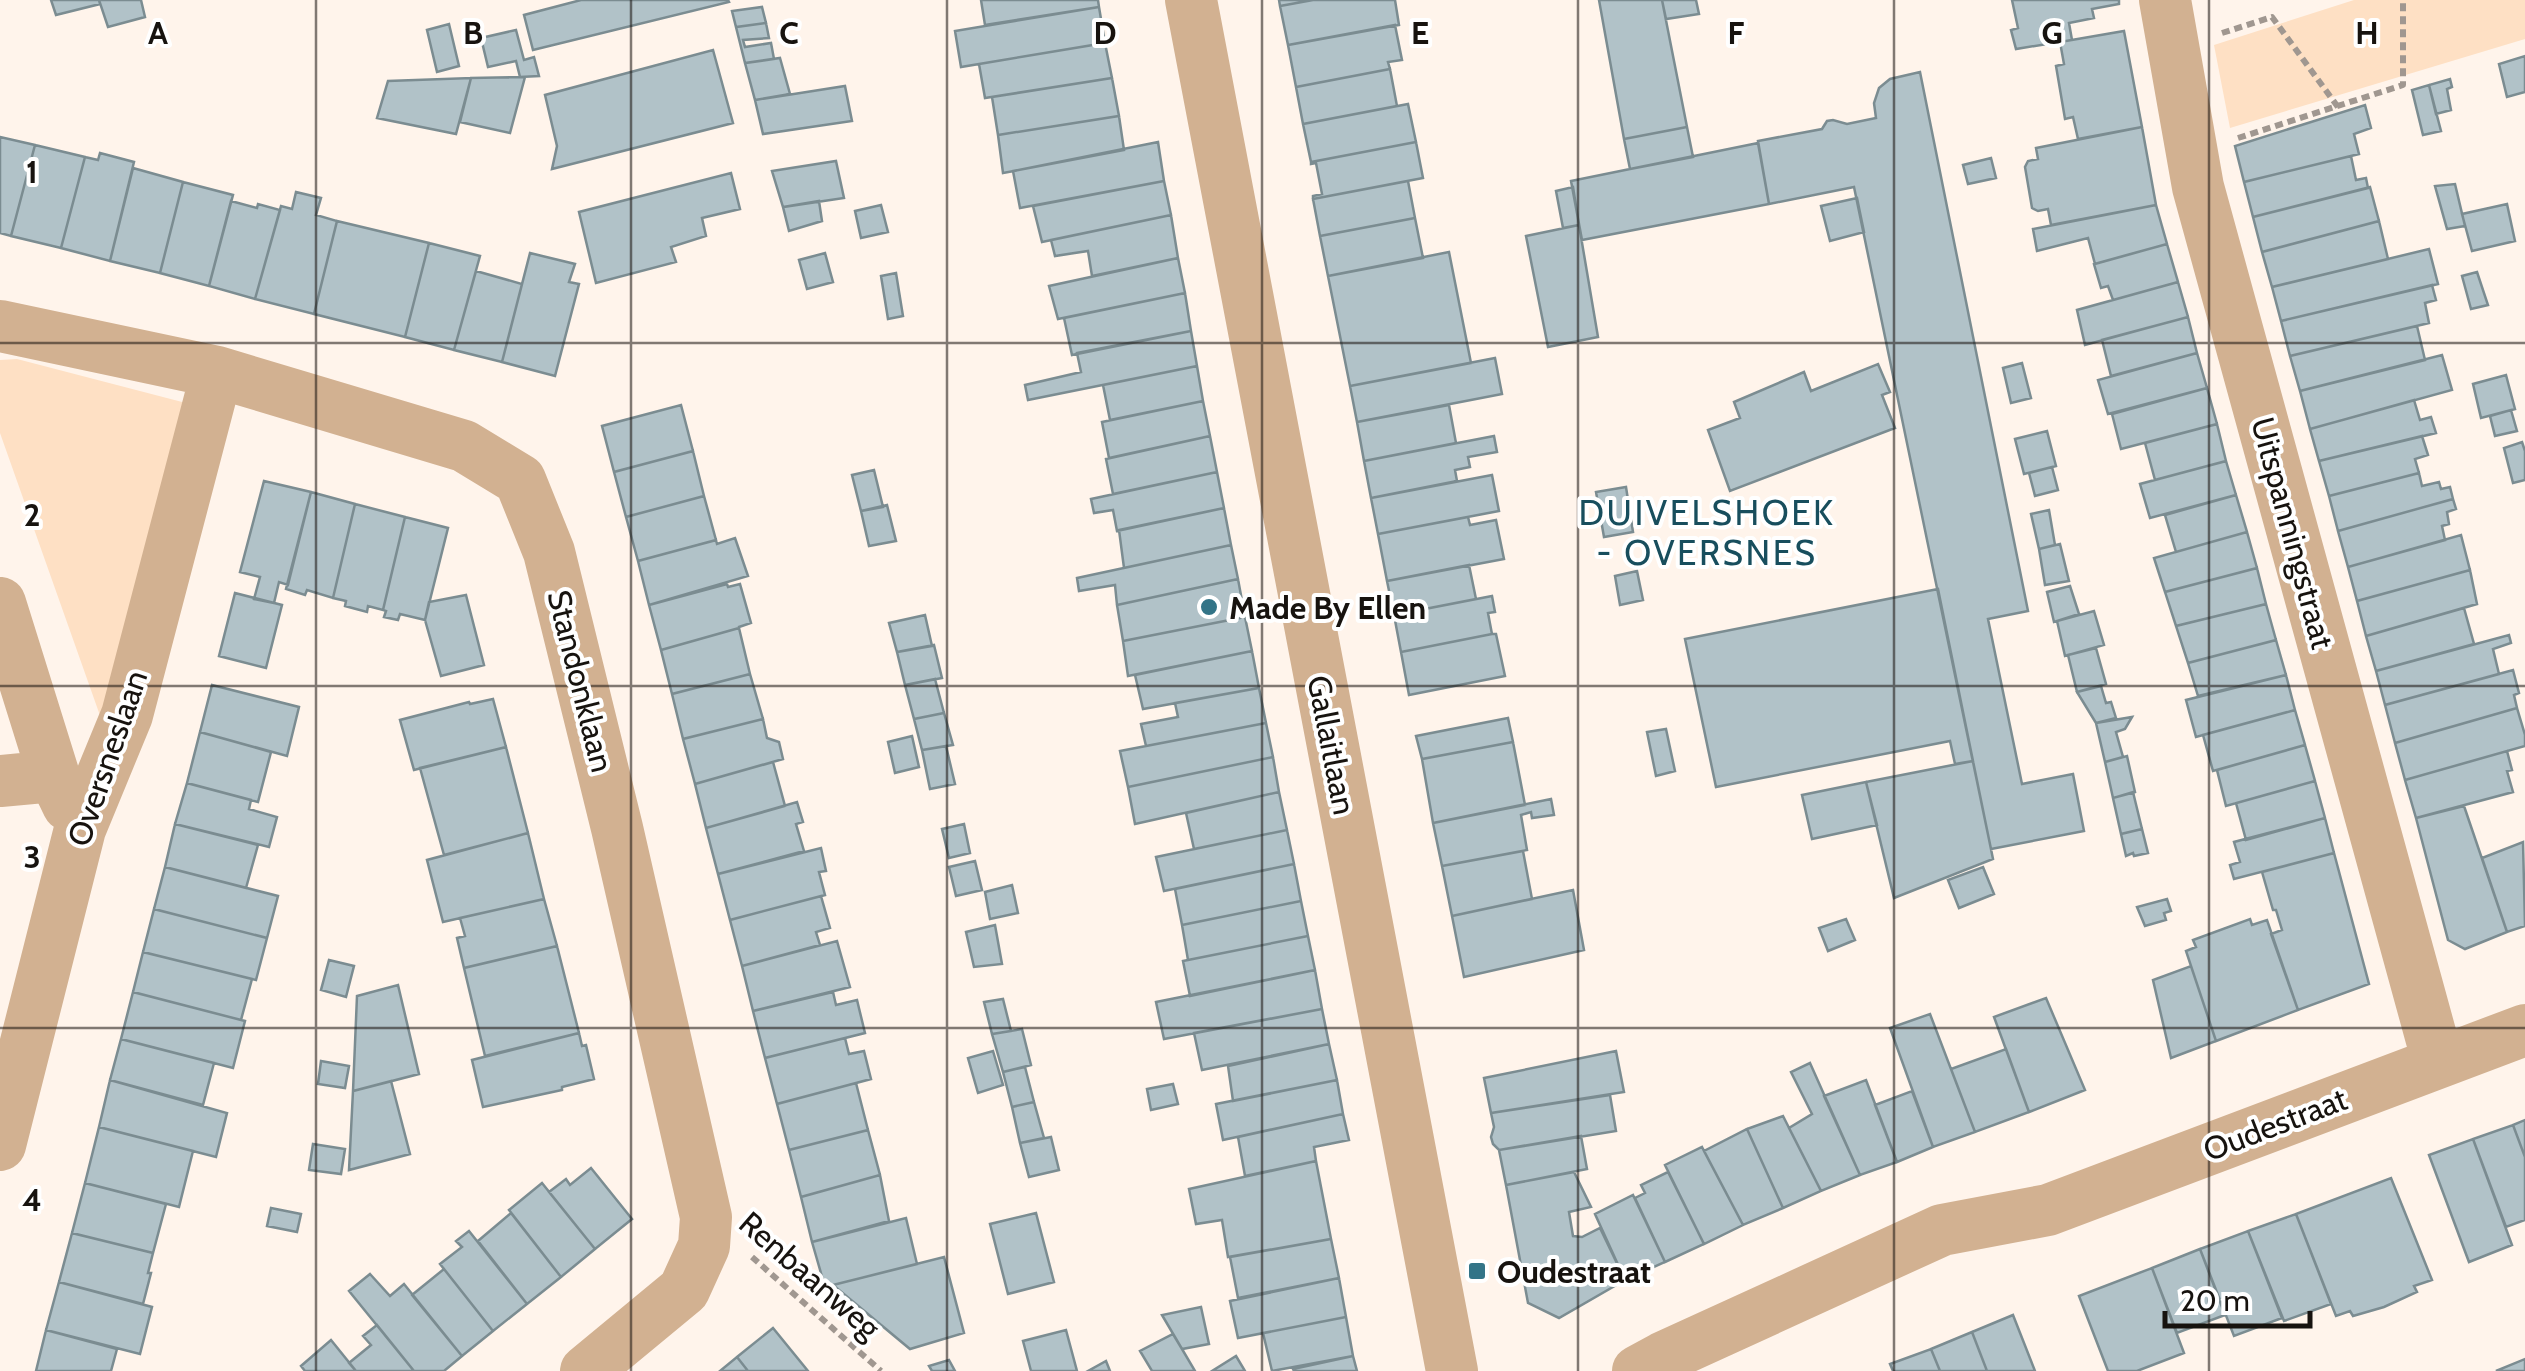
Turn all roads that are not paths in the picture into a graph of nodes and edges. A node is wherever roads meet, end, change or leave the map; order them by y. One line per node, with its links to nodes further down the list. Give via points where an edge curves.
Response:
1 (1191, 0): 13 (street, Gallaitlaan)
2 (2170, 24): 10 (street, Uitspanningstraat, via 2198,187)
3 (0, 326): 4 (street, Standonklaan)
4 (217, 372): 8 (street, Oversneslaan, via 128,715); 12 (street, Standonklaan, via 464,446 520,480 550,552 706,1217 704,1246 684,1290)
5 (0, 603): 6 (street, Oversneslaan)
6 (54, 776): 7 (street); 8 (street, Oversneslaan)
7 (0, 781)
8 (80, 829): 11 (street, Oversneslaan)
9 (2525, 1030): 10 (street, Oudestraat)
10 (2438, 1062): 14 (street, Oudestraat, via 2048,1210 1942,1230)
11 (0, 1146)
12 (586, 1371)
13 (1452, 1371)
14 (1638, 1371)

